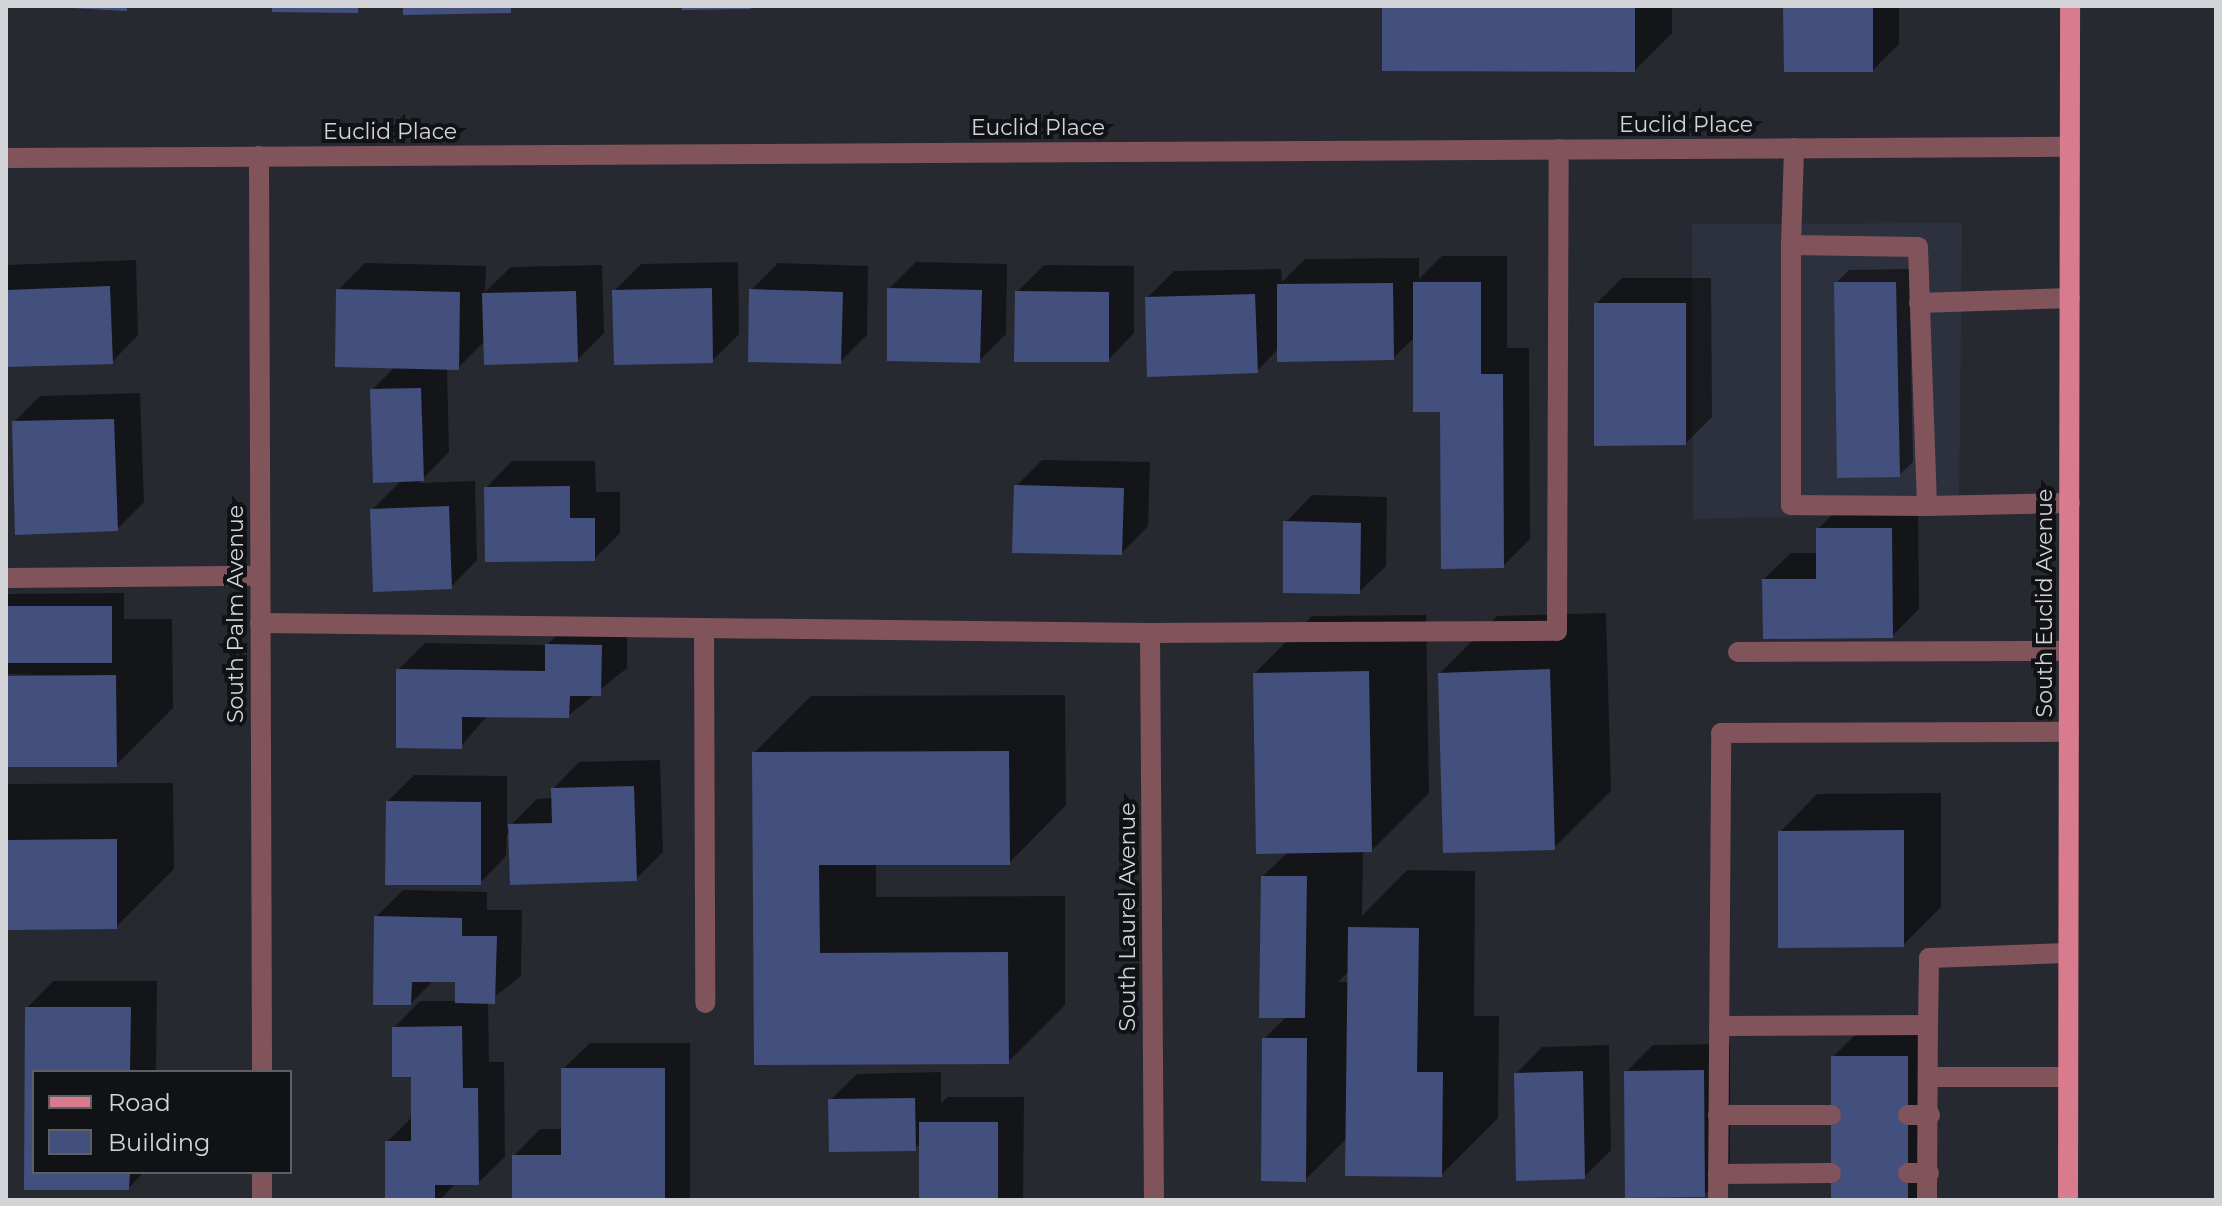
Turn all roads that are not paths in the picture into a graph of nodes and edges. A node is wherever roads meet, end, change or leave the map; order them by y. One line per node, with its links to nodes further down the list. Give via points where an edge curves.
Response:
1 (2070, 6): 2 (main road, South Euclid Avenue)
2 (2070, 147): 3 (street, Euclid Place); 8 (main road, South Euclid Avenue)
3 (1794, 148): 4 (street, Euclid Place); 7 (street)
4 (1559, 149): 5 (street, Euclid Place); 16 (street, via 1557,631)
5 (259, 156): 6 (street, Euclid Place); 12 (street, South Palm Avenue)
6 (6, 158)
7 (1791, 245): 9 (street, via 1918,247); 11 (street, via 1791,505)
8 (2070, 298): 9 (street); 10 (main road, South Euclid Avenue)
9 (1919, 303): 11 (street)
10 (2070, 503): 11 (street); 17 (main road, South Euclid Avenue)
11 (1927, 506)
12 (260, 576): 13 (street); 14 (street, South Palm Avenue)
13 (6, 578)
14 (260, 623): 15 (street); 24 (street, South Palm Avenue)
15 (704, 629): 16 (street); 21 (street)
16 (1150, 633): 35 (street, South Laurel Avenue)
17 (2069, 651): 18 (street); 19 (main road, South Euclid Avenue)
18 (1738, 652)
19 (2069, 732): 20 (main road, South Euclid Avenue); 23 (street, via 1721,733)
20 (2068, 953): 22 (street, via 1929,958); 26 (main road, South Euclid Avenue)
21 (705, 1003)
22 (1928, 1025): 23 (street); 25 (street)
23 (1719, 1026): 27 (street)
24 (262, 1070)
25 (1929, 1077): 26 (street); 30 (street)
26 (2068, 1077): 38 (main road, South Euclid Avenue)
27 (1718, 1115): 28 (street); 33 (street)
28 (1831, 1115)
29 (1908, 1115): 30 (street)
30 (1930, 1115): 37 (street, via 1919,1173)
31 (1831, 1173): 33 (street)
32 (262, 1174): 34 (street)
33 (1718, 1174): 36 (street)
34 (262, 1200)
35 (1154, 1200)
36 (1718, 1200)
37 (1927, 1200)
38 (2068, 1200)

